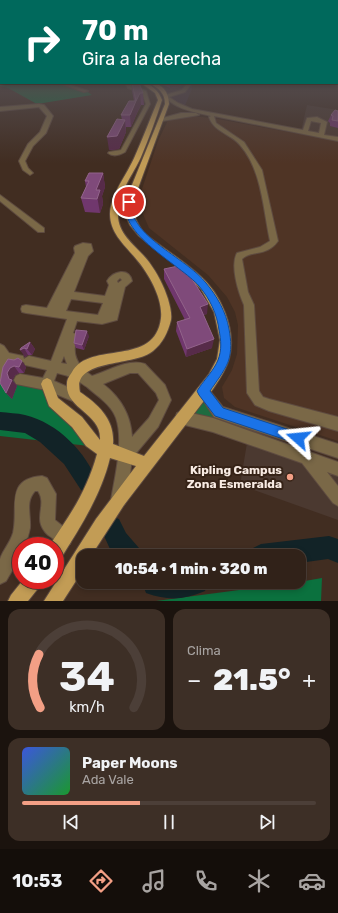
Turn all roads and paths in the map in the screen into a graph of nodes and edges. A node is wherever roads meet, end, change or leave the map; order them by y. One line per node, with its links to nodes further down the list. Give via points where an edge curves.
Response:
1 (19, 107): 7 (street)
2 (43, 107): 15 (street, via 51,119 43,133 30,145 22,161)
3 (146, 107): 14 (street, via 123,151)
4 (157, 107): 26 (main road, via 117,200 114,215 120,234 144,262 158,287 166,316 163,331 157,341 143,351 128,357 88,364)
5 (163, 107): 9 (main road)
6 (184, 107): 10 (street)
7 (0, 109)
8 (212, 117): 9 (street, via 181,115); 10 (street); 33 (street, via 214,124 242,143 259,170 274,241 270,247 245,253 238,259 243,292 249,305 253,393 260,401 269,405)
9 (162, 119): 29 (main road, via 129,202 129,213 134,226 143,236 202,284 214,300 222,318 226,344 223,361)
10 (287, 129): 11 (street)
11 (305, 133): 12 (street); 12 (street, via 309,119 317,119 324,122)
12 (321, 136): 13 (street)
13 (338, 139)
14 (111, 152)
15 (30, 173)
16 (0, 197): 17 (street)
17 (41, 230)
18 (72, 274): 19 (street)
19 (63, 294): 21 (street); 22 (street, via 113,301 102,320)
20 (26, 309): 21 (street)
21 (55, 313): 22 (street)
22 (78, 316): 23 (street)
23 (65, 346): 25 (street); 26 (street)
24 (12, 368): 25 (street); 28 (street)
25 (53, 368): 26 (street); 28 (street)
26 (78, 372): 27 (street); 30 (main road, via 72,382)
27 (90, 383): 38 (street, via 105,393 122,416); 38 (street, via 130,368 141,368 160,389 165,400 161,411)
28 (47, 384): 30 (street); 36 (main road, via 53,402 77,422 91,441)
29 (203, 391): 31 (street); 32 (main road)
30 (75, 396): 36 (main road, via 100,417 107,431)
31 (219, 412): 34 (street); 35 (street)
32 (182, 418): 34 (street); 40 (main road)
33 (338, 424)
34 (213, 425): 39 (street)
35 (298, 438): 37 (street); 39 (street)
36 (105, 449): 38 (main road); 46 (main road, via 89,499)
37 (338, 451)
38 (125, 454): 40 (main road); 43 (street)
39 (302, 457): 41 (street); 42 (street)
40 (147, 464): 43 (main road)
41 (338, 469)
42 (338, 498)
43 (118, 502): 51 (main road)
44 (21, 537): 45 (street, via 23,518 20,504 24,490 31,484 42,484 48,491 50,501 46,514 48,524)
45 (63, 537)
46 (64, 538)
47 (12, 554): 48 (street)
48 (0, 575)
49 (27, 589): 50 (main road)
50 (17, 601)
51 (53, 601)

